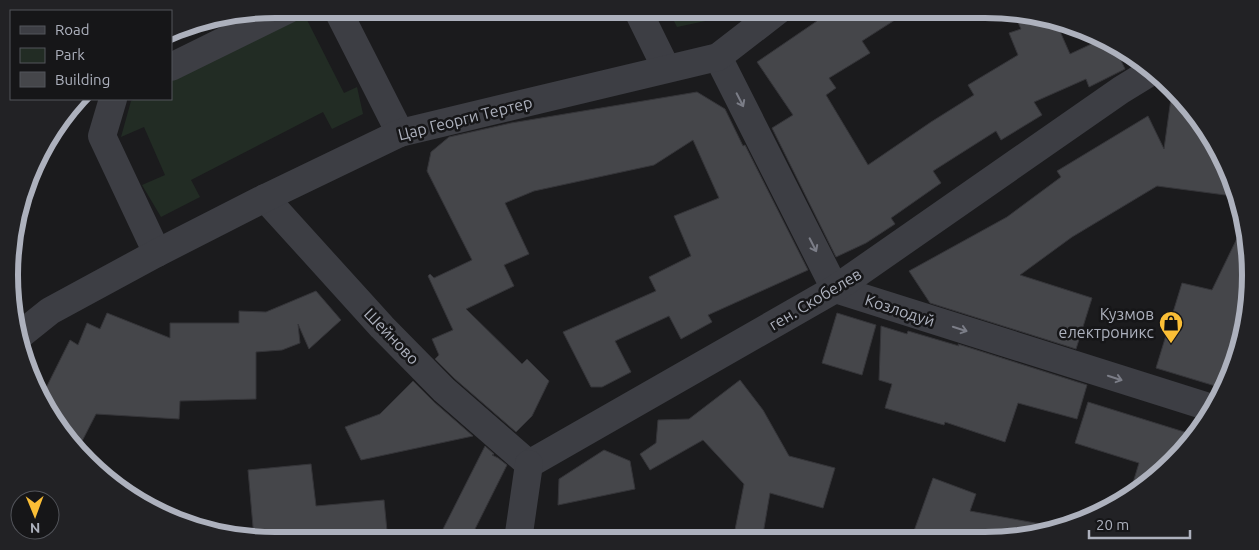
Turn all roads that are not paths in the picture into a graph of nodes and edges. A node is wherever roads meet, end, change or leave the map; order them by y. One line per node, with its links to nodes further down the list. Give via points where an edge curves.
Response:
1 (271, 18): 6 (street)
2 (341, 18): 10 (street)
3 (641, 18): 7 (street)
4 (768, 18): 5 (street, Цар Георги Тертер)
5 (718, 57): 7 (street, Цар Георги Тертер); 13 (street, one-way to 13)
6 (172, 67)
7 (666, 68): 10 (street, Цар Георги Тертер)
8 (1146, 75): 13 (street, ген. Скобелев)
9 (113, 100): 12 (street, via 102,136)
10 (400, 133): 11 (street, Цар Георги Тертер)
11 (265, 198): 12 (street, Цар Георги Тертер); 16 (street, Шейново, via 444,390)
12 (157, 253): 14 (street, Цар Георги Тертер, via 50,311)
13 (835, 289): 15 (street, Козлодуй, one-way to 15); 16 (street, ген. Скобелев)
14 (24, 332)
15 (1206, 406)
16 (529, 464): 17 (street)
17 (519, 532)

